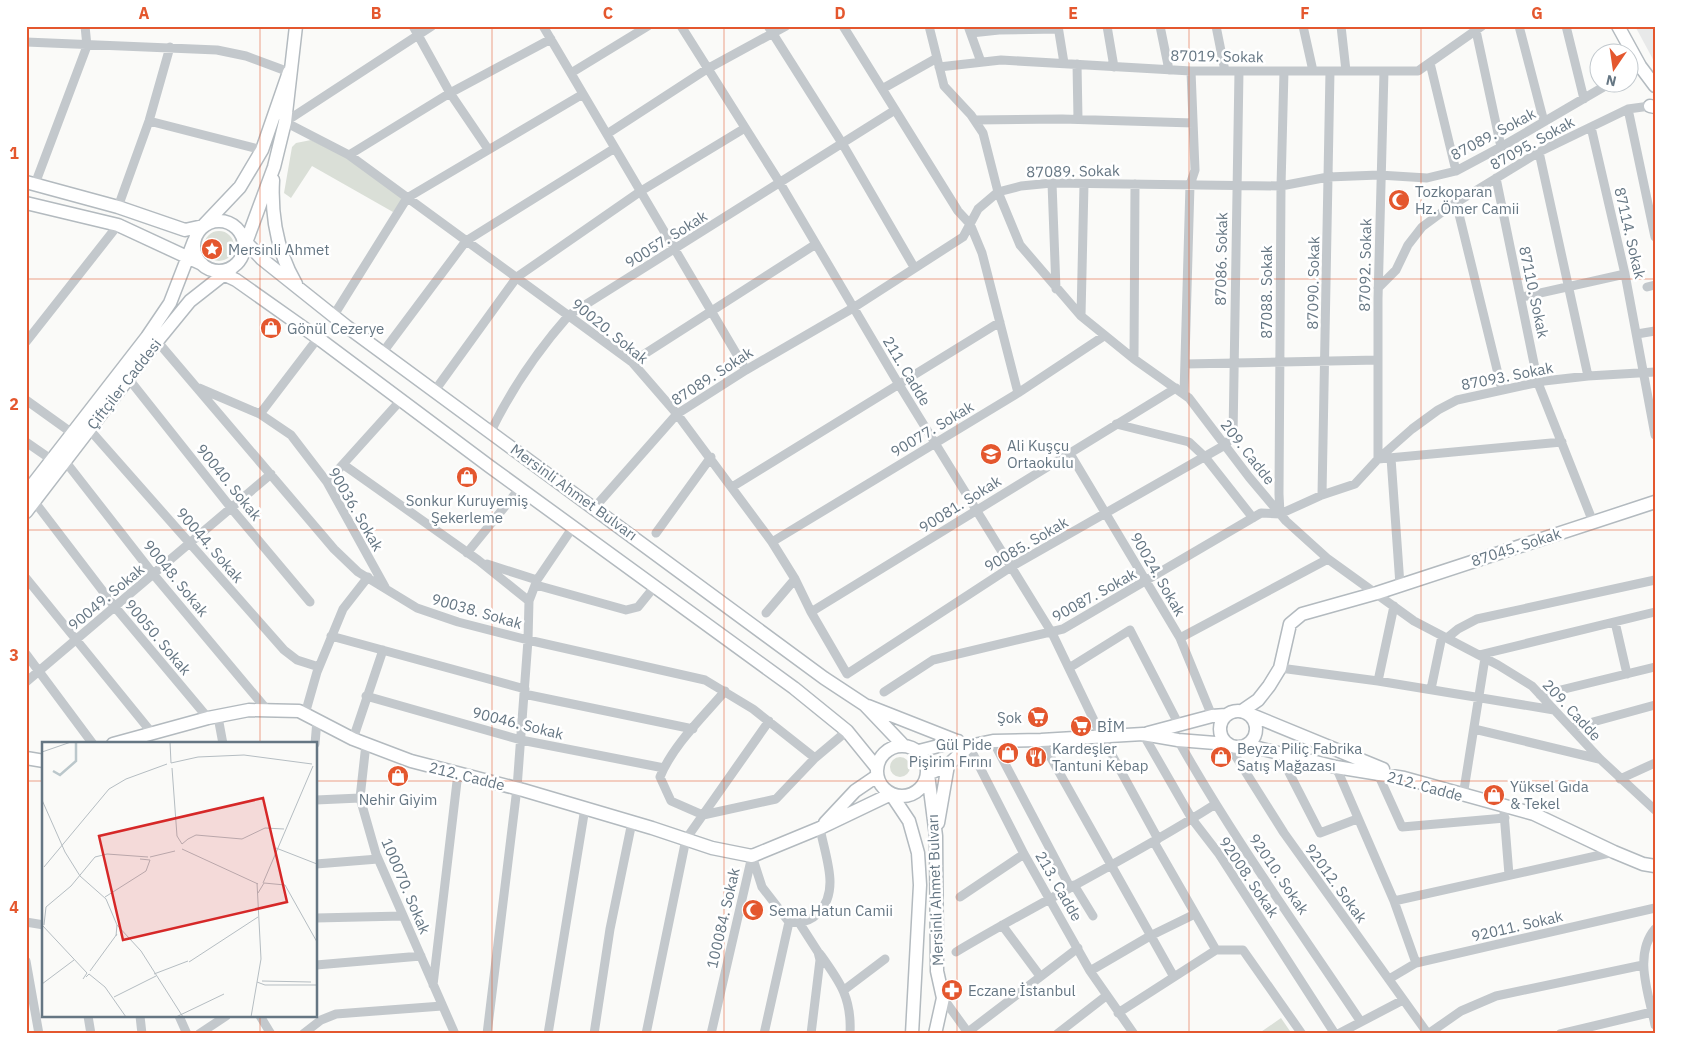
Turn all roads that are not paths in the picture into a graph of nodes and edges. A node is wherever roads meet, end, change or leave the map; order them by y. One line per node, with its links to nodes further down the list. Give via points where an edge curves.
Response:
1 (85, 26): 26 (street)
2 (296, 26): 44 (street)
3 (432, 26): 20 (street)
4 (544, 26): 23 (street)
5 (648, 26): 45 (street)
6 (681, 26): 34 (street, 211. Cadde)
7 (786, 26): 21 (street)
8 (843, 26): 48 (street)
9 (929, 26): 28 (street, 209. Cadde)
10 (1107, 26): 33 (street)
11 (1160, 26): 35 (street)
12 (1216, 26): 37 (street)
13 (1303, 26): 40 (street)
14 (1342, 26): 42 (street)
15 (1519, 26): 60 (street)
16 (1566, 26): 52 (street)
17 (1618, 26): 25 (street)
18 (1058, 27): 22 (street); 31 (street)
19 (1477, 28): 30 (street, 87019. Sokak); 66 (street)
20 (415, 30): 50 (street); 59 (street)
21 (770, 30): 34 (street); 65 (street)
22 (970, 30): 29 (street)
23 (551, 39): 45 (street); 50 (street)
24 (26, 42): 26 (street)
25 (1624, 42)
26 (88, 46): 27 (street); 77 (street)
27 (170, 47): 44 (street, via 217,50 246,56); 58 (street)
28 (938, 62): 29 (street, 87019. Sokak); 48 (street); 57 (street, 209. Cadde, via 944,86)
29 (981, 62): 31 (street, 87019. Sokak)
30 (1430, 63): 43 (street, 87019. Sokak, via 1418,71); 73 (street)
31 (1064, 64): 32 (street, 87019. Sokak)
32 (1077, 64): 33 (street, 87019. Sokak); 56 (street)
33 (1114, 66): 35 (street, 87019. Sokak)
34 (707, 69): 63 (street, 211. Cadde); 64 (street)
35 (1169, 70): 36 (street, 87019. Sokak)
36 (1192, 71): 37 (street, 87019. Sokak); 61 (street)
37 (1225, 71): 38 (street, 87019. Sokak)
38 (1239, 71): 39 (street, 87019. Sokak); 83 (street, 87086. Sokak)
39 (1284, 71): 40 (street, 87019. Sokak); 84 (street, 87088. Sokak)
40 (1313, 71): 41 (street, 87019. Sokak)
41 (1330, 71): 42 (street, 87019. Sokak); 75 (street, 87090. Sokak)
42 (1346, 71): 43 (street, 87019. Sokak)
43 (1384, 71): 74 (street, 87092. Sokak)
44 (289, 72): 59 (street); 69 (street)
45 (571, 73): 51 (street)
46 (1638, 73): 47 (street)
47 (1653, 82)
48 (882, 89): 55 (street)
49 (1596, 92): 52 (street, 87089. Sokak)
50 (450, 93): 68 (street); 71 (street)
51 (583, 94): 64 (street); 68 (street)
52 (1584, 99): 60 (street, 87089. Sokak)
53 (1653, 107): 54 (street, 87095. Sokak)
54 (1628, 109): 62 (street, 87095. Sokak); 91 (street)
55 (895, 110): 65 (street, 90057. Sokak); 92 (street, via 958,212)
56 (1078, 119): 57 (street); 61 (street)
57 (975, 120): 86 (street, 209. Cadde, via 983,133)
58 (149, 121): 69 (street); 90 (street)
59 (285, 122): 71 (street, 90020. Sokak); 72 (street)
60 (1544, 122): 66 (street, 87089. Sokak)
61 (1193, 123): 82 (street, via 1195,170)
62 (1591, 127): 70 (street, 87095. Sokak); 105 (street, 87114. Sokak)
63 (745, 128): 78 (street, 211. Cadde); 85 (street)
64 (607, 134): 67 (street)
65 (842, 143): 78 (street, 90057. Sokak); 103 (street)
66 (1501, 147): 73 (street, 87089. Sokak)
67 (615, 148): 85 (street); 96 (street)
68 (488, 149): 87 (street)
69 (262, 150): 94 (street, via 240,187)
70 (1539, 152): 76 (street, 87095. Sokak); 107 (street)
71 (349, 156): 87 (street, 90020. Sokak)
72 (274, 167): 98 (street); 108 (street, via 272,198 275,224 283,257)
73 (1456, 171): 74 (street, 87089. Sokak, via 1427,178)
74 (1379, 175): 75 (street, 87089. Sokak); 109 (street, 87092. Sokak)
75 (1328, 177): 84 (street, 87089. Sokak); 127 (street, 87090. Sokak)
76 (1496, 178): 88 (street, 87095. Sokak); 111 (street, 87110. Sokak)
77 (31, 183): 90 (street)
78 (780, 183): 99 (street, 211. Cadde); 100 (street, 90057. Sokak)
79 (1052, 184): 80 (street, 87089. Sokak); 86 (street, 87089. Sokak, via 1021,186); 110 (street)
80 (1084, 184): 81 (street, 87089. Sokak); 116 (street)
81 (1135, 184): 82 (street, 87089. Sokak); 125 (street)
82 (1190, 185): 83 (street, 87089. Sokak); 131 (street)
83 (1236, 185): 84 (street, 87089. Sokak); 130 (street, 87086. Sokak)
84 (1281, 186): 129 (street, 87088. Sokak)
85 (641, 191): 100 (street); 106 (street)
86 (998, 192): 92 (street, 87089. Sokak, via 978,209); 110 (street, 209. Cadde, via 1020,245)
87 (407, 198): 96 (street, 90020. Sokak); 114 (street)
88 (1456, 202): 109 (street, 87095. Sokak, via 1422,227 1396,270); 142 (street)
89 (26, 204): 93 (street)
90 (118, 207): 94 (street, via 185,230)
91 (1653, 220): 95 (street)
92 (970, 224): 103 (street, 87089. Sokak, via 963,237); 117 (street, via 982,253)
93 (118, 226): 101 (street); 123 (street)
94 (203, 226): 97 (street); 98 (street, via 211,222 228,222)
95 (1655, 236)
96 (466, 240): 106 (street, 90020. Sokak); 124 (street)
97 (194, 241): 101 (street, Çiftçiler Caddesi); 102 (street, via 194,249)
98 (245, 243): 104 (street, via 243,256); 108 (street, Mersinli Ahmet Bulvarı)
99 (816, 244): 112 (street, 211. Cadde); 113 (street)
100 (675, 249): 113 (street); 115 (street, 90057. Sokak)
101 (188, 258): 102 (street); 152 (street, Çiftçiler Caddesi, via 170,303)
102 (202, 264): 104 (street)
103 (914, 267): 112 (street, 87089. Sokak)
104 (225, 271): 121 (street, Mersinli Ahmet Bulvarı); 122 (street, Çiftçiler Caddesi, via 190,301)
105 (1625, 274): 107 (street); 119 (street, 87114. Sokak)
106 (517, 278): 115 (street, 90020. Sokak); 141 (street)
107 (1570, 287): 111 (street); 135 (street)
108 (298, 288): 114 (street, Mersinli Ahmet Bulvarı)
109 (1378, 288): 126 (street, 87092. Sokak)
110 (1056, 289): 116 (street, 209. Cadde)
111 (1522, 297): 138 (street, 87110. Sokak)
112 (853, 308): 132 (street, 87089. Sokak); 137 (street, 211. Cadde)
113 (710, 310): 128 (street); 132 (street)
114 (334, 315): 124 (street, Mersinli Ahmet Bulvarı)
115 (569, 315): 128 (street, 90020. Sokak); 151 (street, 90057. Sokak, via 552,334)
116 (1081, 316): 120 (street, 209. Cadde)
117 (1000, 322): 137 (street); 143 (street)
118 (1655, 331): 119 (street)
119 (1637, 334): 134 (street, 87114. Sokak)
120 (1104, 336): 125 (street, 209. Cadde); 143 (street, 90077. Sokak)
121 (318, 338): 146 (street, Mersinli Ahmet Bulvarı); 147 (street)
122 (157, 341): 136 (street, Çiftçiler Caddesi); 139 (street, 90038. Sokak)
123 (26, 342)
124 (383, 352): 141 (street, Mersinli Ahmet Bulvarı)
125 (1134, 359): 140 (street, 209. Cadde)
126 (1378, 360): 127 (street); 162 (street, 87092. Sokak)
127 (1325, 361): 129 (street); 169 (street, 87090. Sokak)
128 (632, 362): 148 (street, 90020. Sokak)
129 (1280, 362): 130 (street); 177 (street, 87088. Sokak)
130 (1234, 363): 131 (street); 157 (street, 87086. Sokak, via 1233,436)
131 (1185, 364): 144 (street)
132 (746, 370): 148 (street, 87089. Sokak)
133 (1655, 372): 134 (street, 87093. Sokak)
134 (1644, 373): 135 (street, 87093. Sokak); 153 (street, 87114. Sokak)
135 (1588, 376): 138 (street, 87093. Sokak)
136 (128, 378): 150 (street, Çiftçiler Caddesi); 173 (street, 90040. Sokak)
137 (898, 383): 156 (street, 211. Cadde); 167 (street)
138 (1538, 383): 142 (street, 87093. Sokak); 155 (street, 87110. Sokak)
139 (197, 387): 147 (street, 90036. Sokak); 165 (street, 90038. Sokak)
140 (1176, 388): 144 (street, 209. Cadde); 149 (street, 90081. Sokak)
141 (436, 390): 151 (street, Mersinli Ahmet Bulvarı)
142 (1502, 390): 162 (street, 87093. Sokak, via 1457,400 1438,410)
143 (1018, 393): 156 (street, 90077. Sokak)
144 (1184, 394): 157 (street, 209. Cadde)
145 (26, 400): 152 (street)
146 (400, 401): 164 (street); 168 (street, Mersinli Ahmet Bulvarı)
147 (260, 414): 166 (street, 90036. Sokak, via 291,435)
148 (678, 414): 160 (street, 90020. Sokak); 172 (street, 87089. Sokak)
149 (1116, 424): 158 (street, 90081. Sokak); 159 (street, via 1189,442)
150 (89, 429): 163 (street, Çiftçiler Caddesi); 183 (street, 90044. Sokak)
151 (491, 432): 172 (street, Mersinli Ahmet Bulvarı)
152 (72, 433): 163 (street, Çiftçiler Caddesi)
153 (1655, 435)
154 (26, 442): 163 (street, 90048. Sokak)
155 (1562, 442): 161 (street); 179 (street, 87110. Sokak)
156 (934, 443): 174 (street, 211. Cadde); 182 (street, 90077. Sokak)
157 (1225, 445): 159 (street, 90085. Sokak); 177 (street, 209. Cadde)
158 (1069, 452): 174 (street, 90081. Sokak); 176 (street, 90024. Sokak)
159 (1205, 457): 176 (street, 90085. Sokak); 178 (street)
160 (711, 458): 167 (street, 90020. Sokak); 181 (street)
161 (1391, 458): 162 (street); 195 (street)
162 (1378, 459): 169 (street, 87093. Sokak, via 1355,484)
163 (58, 461): 170 (street, Çiftçiler Caddesi); 188 (street, 90048. Sokak)
164 (344, 465): 166 (street); 184 (street)
165 (271, 474): 173 (street, 90049. Sokak); 189 (street, 90038. Sokak, via 334,549)
166 (327, 482): 197 (street, 90036. Sokak)
167 (732, 487): 182 (street, 90020. Sokak)
168 (520, 488): 180 (street, Mersinli Ahmet Bulvarı); 184 (street)
169 (1322, 495): 177 (street, 87093. Sokak)
170 (30, 497): 175 (street, Çiftçiler Caddesi); 202 (street, 90050. Sokak)
171 (1655, 502): 179 (street, 87045. Sokak)
172 (595, 507): 232 (street, Mersinli Ahmet Bulvarı)
173 (232, 509): 183 (street, 90049. Sokak); 199 (street, 90040. Sokak)
174 (976, 510): 187 (street, 211. Cadde); 203 (street, 90081. Sokak)
175 (26, 512)
176 (1106, 513): 187 (street, 90085. Sokak); 193 (street, 90024. Sokak)
177 (1280, 514): 178 (street, 90087. Sokak, via 1261,513); 185 (street, 209. Cadde)
178 (1253, 518): 193 (street, 90087. Sokak)
179 (1593, 522): 195 (street, 87045. Sokak)
180 (573, 527): 194 (street); 196 (street, Mersinli Ahmet Bulvarı)
181 (656, 533)
182 (772, 542): 191 (street, 90020. Sokak)
183 (190, 544): 188 (street, 90049. Sokak); 216 (street, 90044. Sokak, via 284,650 297,660)
184 (467, 553): 186 (street)
185 (1328, 559): 198 (street, 209. Cadde); 210 (street)
186 (478, 560): 194 (street); 200 (street)
187 (1011, 567): 207 (street, 211. Cadde); 221 (street, 90085. Sokak)
188 (154, 575): 202 (street, 90049. Sokak); 235 (street, 90048. Sokak)
189 (368, 577): 197 (street, 90038. Sokak); 208 (street, via 343,608)
190 (26, 578): 211 (street)
191 (795, 580): 203 (street, 90020. Sokak); 205 (street)
192 (1655, 580): 209 (street, via 1477,619)
193 (1148, 581): 207 (street, 90087. Sokak); 210 (street, 90024. Sokak)
194 (536, 582): 196 (street, via 626,610 638,607); 200 (street)
195 (1400, 585): 198 (street, 87045. Sokak)
196 (655, 586): 247 (street, Mersinli Ahmet Bulvarı)
197 (385, 587): 212 (street, 90038. Sokak, via 417,608)
198 (1377, 593): 201 (street, 209. Cadde); 219 (street, 87045. Sokak, via 1302,614 1290,624)
199 (310, 602)
200 (529, 602): 212 (street)
201 (1394, 606): 209 (street, 209. Cadde); 223 (street)
202 (115, 607): 211 (street, 90049. Sokak); 240 (street, 90050. Sokak)
203 (811, 612): 221 (street, 90020. Sokak)
204 (1655, 612): 206 (street)
205 (766, 613)
206 (1615, 622): 215 (street); 222 (street)
207 (1052, 633): 218 (street, 211. Cadde); 228 (street, 90087. Sokak, via 933,660)
208 (331, 636): 213 (street); 216 (street)
209 (1444, 637): 215 (street, 209. Cadde); 225 (street)
210 (1180, 638): 239 (street, 90024. Sokak)
211 (77, 640): 220 (street, 90049. Sokak); 248 (street)
212 (528, 640): 226 (street, 90038. Sokak, via 705,680); 227 (street)
213 (383, 650): 227 (street); 230 (street)
214 (26, 654): 220 (street)
215 (1482, 657): 229 (street, 209. Cadde, via 1532,686); 231 (street)
216 (319, 667): 237 (street)
217 (1655, 667): 222 (street)
218 (1069, 668): 243 (street, via 1130,630); 250 (street, 211. Cadde)
219 (1280, 668): 223 (street); 236 (street, 87045. Sokak, via 1258,700)
220 (40, 670): 224 (street, 90049. Sokak); 257 (street)
221 (847, 674)
222 (1627, 674): 229 (street)
223 (1378, 681): 225 (street)
224 (26, 682)
225 (1431, 689): 231 (street)
226 (725, 691): 242 (street, 90038. Sokak); 244 (street)
227 (524, 692): 244 (street); 252 (street)
228 (884, 692)
229 (1540, 695): 234 (street, 209. Cadde)
230 (366, 696): 251 (street); 252 (street, 90046. Sokak)
231 (1479, 696): 234 (street); 246 (street)
232 (865, 705): 255 (street); 263 (street, Mersinli Ahmet Bulvarı)
233 (1655, 705): 245 (street)
234 (1554, 710): 245 (street, 209. Cadde)
235 (268, 711): 237 (street, 212. Cadde); 240 (street, 212. Cadde, via 249,710)
236 (1242, 711): 238 (street); 264 (street, via 1252,718 1256,730); 280 (street)
237 (305, 714): 241 (street, 212. Cadde)
238 (1226, 715): 239 (street); 262 (street, via 1220,730)
239 (1212, 716): 243 (street)
240 (213, 718): 248 (street, 212. Cadde); 259 (street)
241 (317, 720): 251 (street, 212. Cadde); 260 (street)
242 (769, 721): 269 (street, 90038. Sokak); 291 (street)
243 (1179, 725): 249 (street)
244 (693, 728): 275 (street)
245 (1571, 728): 270 (street, 209. Cadde)
246 (1474, 729): 270 (street); 284 (street)
247 (847, 731): 269 (street); 276 (street, Mersinli Ahmet Bulvarı)
248 (152, 733): 258 (street, 212. Cadde)
249 (1143, 734): 250 (street); 254 (street); 292 (street, 92008. Sokak)
250 (1101, 735): 253 (street); 298 (street, 211. Cadde)
251 (353, 738): 261 (street, 212. Cadde)
252 (521, 740): 275 (street, 90046. Sokak); 282 (street)
253 (1041, 740): 256 (street); 304 (street)
254 (1178, 740): 262 (street); 287 (street, 92010. Sokak)
255 (957, 741): 265 (street); 266 (street)
256 (993, 741): 265 (street); 307 (street)
257 (92, 742)
258 (124, 742)
259 (221, 742)
260 (315, 742)
261 (366, 744): 277 (street, 212. Cadde); 285 (street, 100070. Sokak)
262 (1228, 744): 264 (street); 336 (street, 92012. Sokak, via 1284,833)
263 (903, 745): 266 (street); 276 (street, via 883,754)
264 (1246, 745): 267 (street, 212. Cadde)
265 (969, 746): 273 (street); 300 (street, 213. Cadde)
266 (919, 752): 278 (street, via 925,758)
267 (1279, 753): 274 (street, 212. Cadde); 293 (street, via 1320,833)
268 (26, 758): 271 (street)
269 (815, 758): 291 (street, via 776,799)
270 (1600, 759): 281 (street, 209. Cadde)
271 (42, 761)
272 (1655, 763): 281 (street)
273 (948, 765): 278 (street); 296 (street)
274 (1336, 767): 279 (street, 212. Cadde); 293 (street)
275 (664, 768): 291 (street, via 660,777 671,801)
276 (877, 772): 283 (street, via 885,790); 295 (street)
277 (458, 774): 282 (street, 212. Cadde); 337 (street)
278 (928, 774): 283 (street, via 921,789 915,793 907,796); 296 (street, Mersinli Ahmet Bulvarı)
279 (1378, 774): 280 (street, 212. Cadde); 290 (street, via 1402,827)
280 (1404, 778): 284 (street, 212. Cadde)
281 (1620, 779): 289 (street, 209. Cadde)
282 (517, 788): 288 (street, 212. Cadde); 362 (street)
283 (891, 794): 295 (street); 370 (street, Mersinli Ahmet Bulvarı, via 908,821 918,853 920,885)
284 (1463, 796): 290 (street, 212. Cadde)
285 (360, 798): 286 (street); 302 (street, 100070. Sokak)
286 (318, 800)
287 (1214, 805): 292 (street); 350 (street, 92010. Sokak)
288 (585, 808): 294 (street, 212. Cadde); 363 (street)
289 (1655, 810)
290 (1504, 812): 299 (street, 212. Cadde, via 1534,814); 306 (street)
291 (703, 815): 297 (street)
292 (1192, 819): 298 (street); 374 (street, 92008. Sokak, via 1219,854)
293 (1357, 819): 310 (street)
294 (632, 822): 297 (street, 212. Cadde); 364 (street, via 610,930)
295 (820, 828): 301 (street); 318 (street, via 830,882 826,902 820,912)
296 (936, 836): 340 (street, Mersinli Ahmet Bulvarı, via 937,971)
297 (686, 840): 301 (street, 212. Cadde); 365 (street)
298 (1156, 841): 304 (street); 312 (street, 211. Cadde)
299 (1614, 852): 305 (street, 212. Cadde); 306 (street)
300 (1024, 854): 308 (street); 309 (street, 213. Cadde)
301 (752, 856): 317 (street, 100084. Sokak, via 762,887); 366 (street, 100084. Sokak)
302 (378, 859): 303 (street); 313 (street, 100070. Sokak)
303 (318, 864)
304 (1113, 865): 307 (street); 322 (street)
305 (1655, 866)
306 (1509, 875): 310 (street)
307 (1072, 886): 309 (street); 314 (street)
308 (960, 897)
309 (1050, 898): 320 (street); 323 (street, 213. Cadde)
310 (1394, 901): 330 (street)
311 (1655, 908): 330 (street, 92011. Sokak)
312 (1195, 914): 322 (street); 324 (street, 211. Cadde)
313 (403, 916): 315 (street); 326 (street, 100070. Sokak)
314 (1093, 916)
315 (318, 918)
316 (26, 922): 319 (street)
317 (788, 922): 318 (street); 367 (street)
318 (800, 924): 327 (street)
319 (42, 925)
320 (1002, 925): 325 (street); 334 (street)
321 (1655, 929): 331 (street, via 1645,948)
322 (1150, 936): 333 (street); 335 (street)
323 (1078, 948): 333 (street, 213. Cadde); 334 (street)
324 (1216, 950): 335 (street); 373 (street, via 1243,950)
325 (956, 952)
326 (421, 956): 332 (street); 337 (street, 100070. Sokak)
327 (819, 956): 338 (street); 368 (street)
328 (885, 959): 338 (street)
329 (26, 961): 354 (street)
330 (1416, 963): 336 (street, 92011. Sokak)
331 (1643, 964): 343 (street); 375 (street, via 1496,996 1461,1011)
332 (318, 965)
333 (1090, 971): 339 (street, 213. Cadde)
334 (1040, 976): 352 (street)
335 (1174, 977): 344 (street)
336 (1388, 979): 341 (street, 92012. Sokak)
337 (433, 985): 342 (street, 100070. Sokak)
338 (844, 990): 369 (street, via 848,999)
339 (1106, 996): 344 (street, 213. Cadde); 372 (street)
340 (942, 998): 352 (street); 371 (street, Mersinli Ahmet Bulvarı)
341 (1404, 1000): 350 (street); 375 (street, 92012. Sokak)
342 (442, 1006): 360 (street, via 336,1014 321,1020); 361 (street, 100070. Sokak)
343 (1652, 1012): 351 (street); 376 (street)
344 (1118, 1013): 353 (street, 213. Cadde)
345 (88, 1018): 355 (street)
346 (140, 1018): 356 (street)
347 (180, 1018): 357 (street)
348 (223, 1018): 358 (street)
349 (261, 1018): 359 (street)
350 (1361, 1022): 374 (street)
351 (1655, 1025)
352 (969, 1033)
353 (1130, 1033)
354 (39, 1034)
355 (91, 1034)
356 (142, 1034)
357 (187, 1034)
358 (199, 1034)
359 (272, 1034)
360 (303, 1034)
361 (455, 1034)
362 (487, 1034)
363 (548, 1034)
364 (594, 1034)
365 (646, 1034)
366 (711, 1034)
367 (764, 1034)
368 (812, 1034)
369 (850, 1034)
370 (912, 1034)
371 (935, 1034)
372 (1057, 1034)
373 (1302, 1034)
374 (1337, 1034)
375 (1428, 1034)
376 (1560, 1034)

